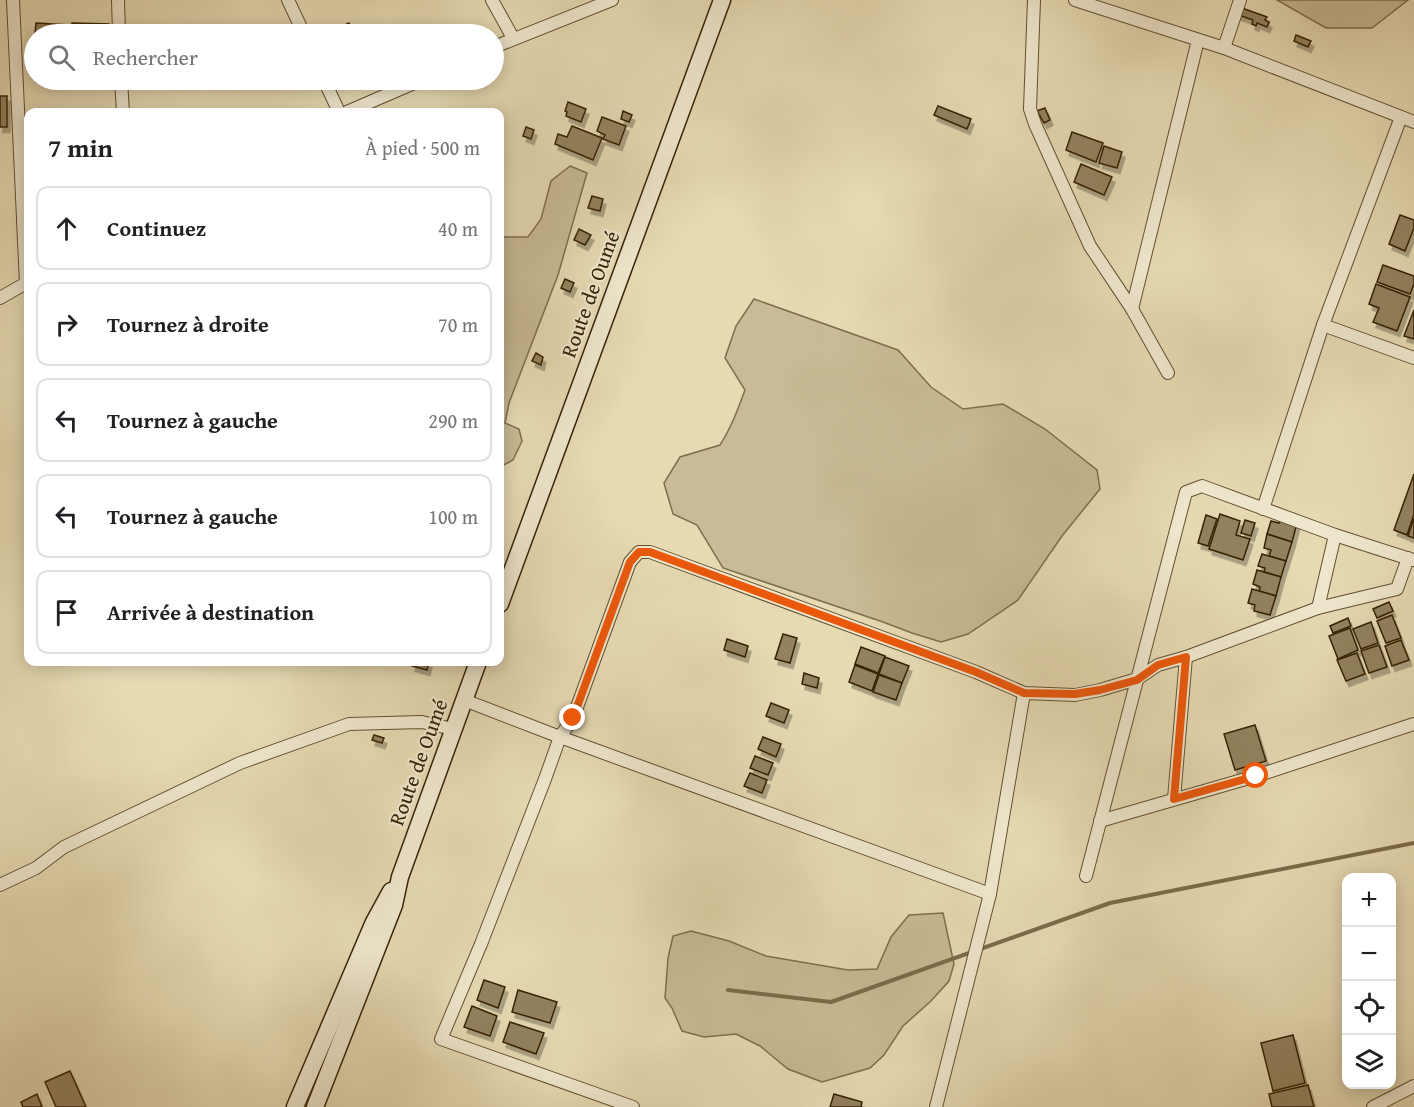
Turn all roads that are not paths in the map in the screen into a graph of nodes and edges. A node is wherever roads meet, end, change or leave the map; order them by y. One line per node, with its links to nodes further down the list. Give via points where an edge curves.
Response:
1 (13, 0): 24 (street)
2 (118, 0): 10 (street)
3 (288, 0): 11 (street)
4 (492, 0): 12 (street)
5 (612, 0): 12 (street)
6 (722, 0): 34 (main road, Route de Oumé)
7 (1034, 0): 27 (street, via 1030,109 1090,246)
8 (1075, 0): 13 (street)
9 (1240, 0): 15 (street)
10 (119, 24)
11 (299, 24)
12 (513, 38): 14 (street)
13 (1198, 40): 15 (street); 27 (street)
14 (504, 42)
15 (1224, 48): 22 (street)
16 (122, 90): 19 (street)
17 (329, 90): 20 (street)
18 (398, 90): 21 (street)
19 (123, 108)
20 (337, 108)
21 (356, 108)
22 (1401, 117): 23 (street); 28 (street)
23 (1414, 122)
24 (24, 222)
25 (24, 285): 26 (street)
26 (0, 298)
27 (1132, 309): 30 (street)
28 (1323, 325): 29 (street); 31 (street)
29 (1414, 358)
30 (1168, 373)
31 (1263, 509): 32 (street); 38 (street, via 1202,486 1186,492)
32 (1335, 535): 33 (street); 35 (street)
33 (1411, 559): 35 (street, via 1397,589)
34 (504, 593)
35 (1318, 608): 36 (street)
36 (1186, 657): 38 (street, via 1158,665); 44 (street)
37 (477, 666): 40 (main road, Route de Oumé)
38 (1137, 680): 39 (street, via 1075,694); 45 (street)
39 (1024, 693): 43 (street, via 662,556 639,552 630,562 573,718); 49 (street)
40 (464, 700): 42 (main road, Route de Oumé); 43 (street)
41 (1414, 724): 44 (street)
42 (453, 729): 47 (main road, Route de Oumé); 48 (street, via 422,722 349,724 240,763 64,847 36,868)
43 (560, 736): 49 (street); 53 (street, via 441,1039)
44 (1174, 799): 45 (street)
45 (1100, 821): 46 (street)
46 (1086, 876)
47 (400, 877): 51 (main road, via 374,922); 52 (main road, via 394,904)
48 (0, 885)
49 (990, 894): 54 (street)
50 (1414, 1086): 55 (street)
51 (296, 1107)
52 (315, 1107)
53 (633, 1107)
54 (936, 1107)
55 (1373, 1107)

